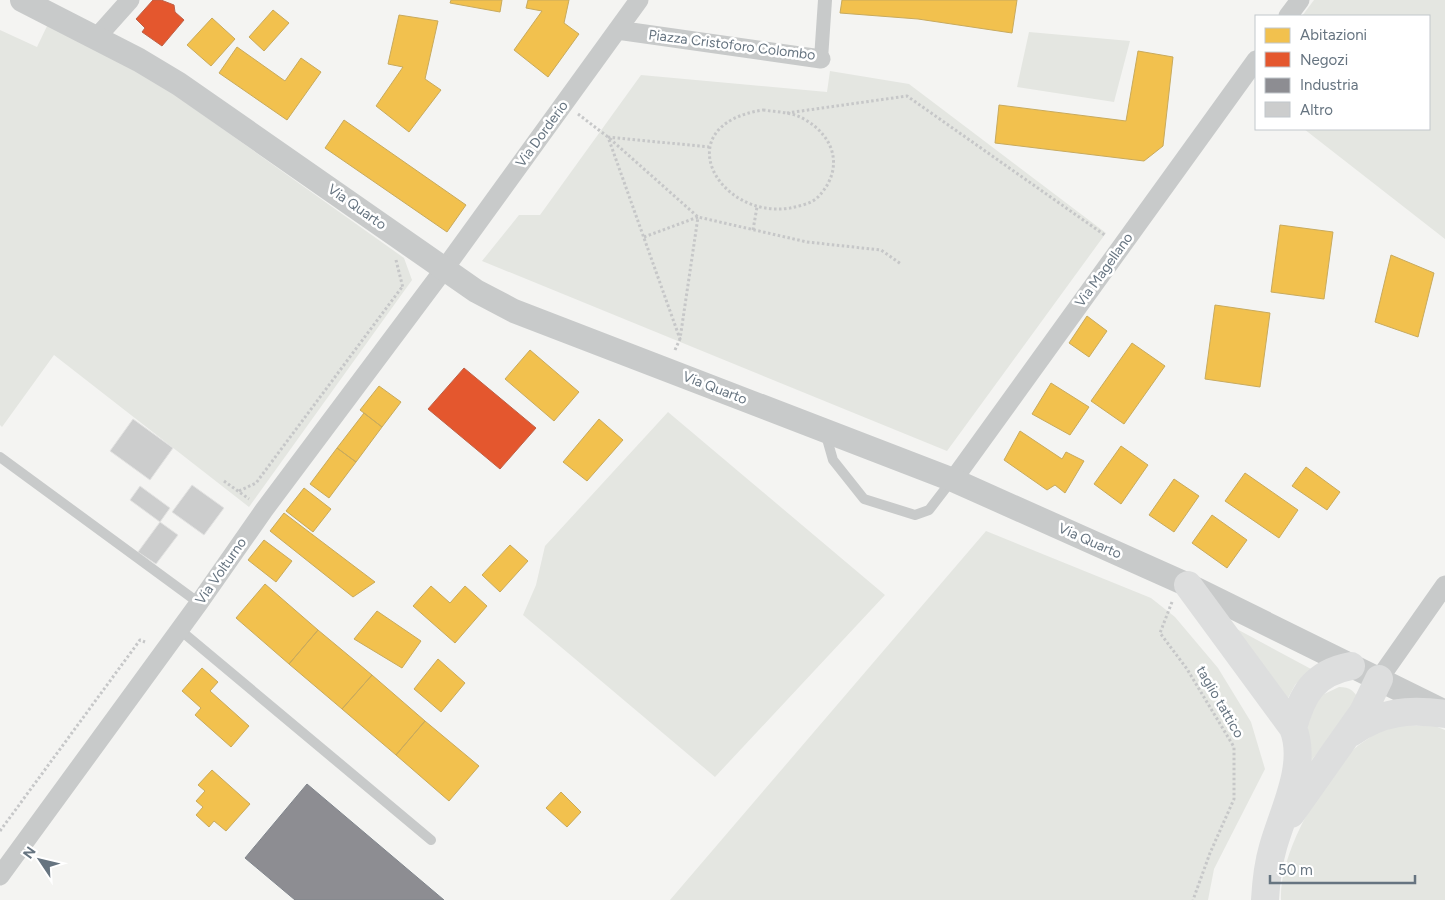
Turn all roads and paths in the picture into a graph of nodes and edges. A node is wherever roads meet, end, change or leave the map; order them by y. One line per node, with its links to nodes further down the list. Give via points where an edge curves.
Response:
1 (22, 0): 8 (street, Via Quarto)
2 (130, 0): 8 (street)
3 (639, 0): 7 (street, Via Dorderio)
4 (825, 0): 9 (street, Piazza Cristoforo Colombo)
5 (1300, 0): 6 (street)
6 (1289, 15)
7 (617, 30): 9 (street, Piazza Cristoforo Colombo); 11 (street, Via Dorderio)
8 (96, 38): 19 (street, Via Quarto, via 200,98)
9 (821, 59)
10 (1255, 61): 20 (street, Via Magellano)
11 (564, 103): 13 (path); 22 (street, Via Dorderio)
12 (787, 113): 14 (path, via 763,110 744,113 716,130); 15 (path, via 804,119 826,137 834,153 833,171 827,187 814,201 780,210); 20 (path, via 907,96)
13 (608, 137): 14 (path); 16 (path); 18 (path)
14 (709, 147): 15 (path, via 711,165 718,180 746,203)
15 (757, 207): 17 (path)
16 (698, 217): 17 (path); 18 (path); 18 (path, via 680,339)
17 (753, 230): 21 (path, via 807,242 881,250)
18 (644, 237)
19 (406, 241): 22 (street, Via Quarto); 23 (path, via 395,256)
20 (1121, 246): 27 (street, Via Magellano)
21 (901, 264)
22 (444, 268): 24 (street, Via Volturno); 25 (street, Via Quarto, via 476,291 514,311)
23 (402, 287): 24 (path); 29 (path, via 256,483)
24 (421, 300): 33 (street, Via Volturno, via 264,510)
25 (824, 430): 27 (street, Via Quarto); 27 (lane, via 833,460 864,499 915,515 929,510)
26 (0, 457): 33 (lane)
27 (953, 480): 31 (street, Via Quarto)
28 (224, 481): 29 (path)
29 (239, 491): 30 (path, via 249,499)
30 (244, 506)
31 (1182, 582): 36 (street, Via Quarto); 39 (highway); 45 (path, taglio tattico, via 1160,632 1187,669 1234,747 1234,799)
32 (1445, 585): 37 (street)
33 (200, 603): 34 (street, Via Volturno)
34 (180, 630): 43 (lane); 44 (street, Via Volturno)
35 (150, 636): 41 (path, via 144,643 140,640)
36 (1351, 666): 37 (street, Via Quarto); 39 (highway, via 1332,670 1315,682 1302,700)
37 (1379, 679): 38 (street, Via Quarto); 40 (highway, via 1363,712)
38 (1445, 713): 40 (highway, via 1402,712 1368,722)
39 (1293, 728): 42 (highway, via 1298,760)
40 (1344, 738): 42 (highway)
41 (0, 831)
42 (1278, 833): 46 (highway, via 1268,868)
43 (431, 840)
44 (0, 876)
45 (1193, 900)
46 (1265, 900)

